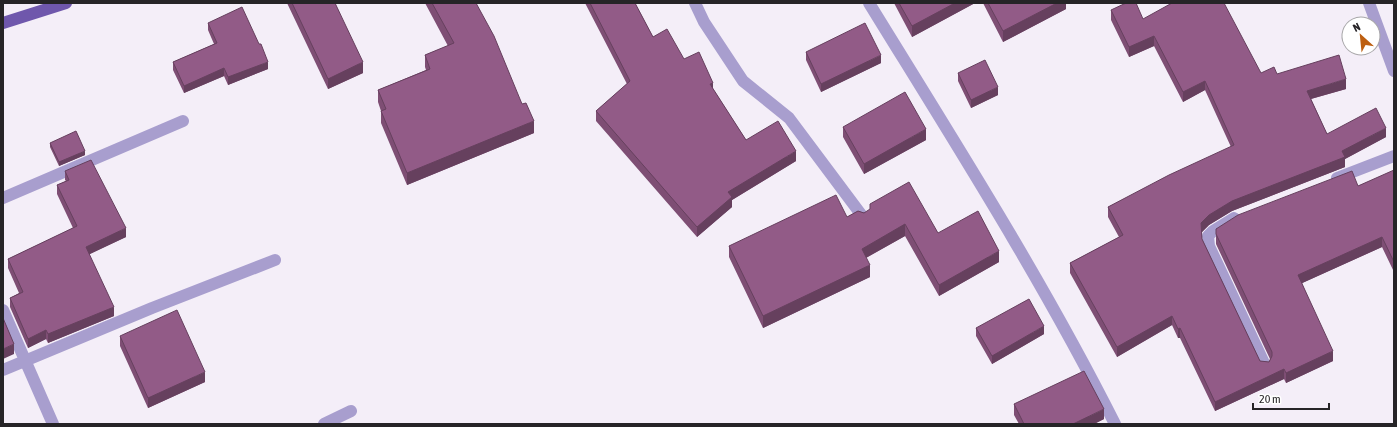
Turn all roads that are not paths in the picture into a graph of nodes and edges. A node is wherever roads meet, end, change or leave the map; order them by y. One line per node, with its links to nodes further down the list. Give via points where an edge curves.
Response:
1 (66, 3): 5 (main road)
2 (695, 3): 12 (street, via 704,22 743,81 789,118)
3 (869, 3): 21 (street, via 1077,350)
4 (1369, 3): 6 (street)
5 (3, 23)
6 (1394, 71)
7 (183, 121): 10 (street)
8 (1394, 156): 9 (street)
9 (1329, 182)
10 (3, 198)
11 (1242, 215): 16 (street, via 1213,231 1208,236 1209,246)
12 (863, 217)
13 (275, 260): 15 (street)
14 (3, 310): 15 (street)
15 (25, 360): 17 (street); 19 (street)
16 (1265, 365)
17 (3, 370)
18 (351, 411): 20 (street)
19 (53, 424)
20 (324, 424)
21 (1115, 424)

